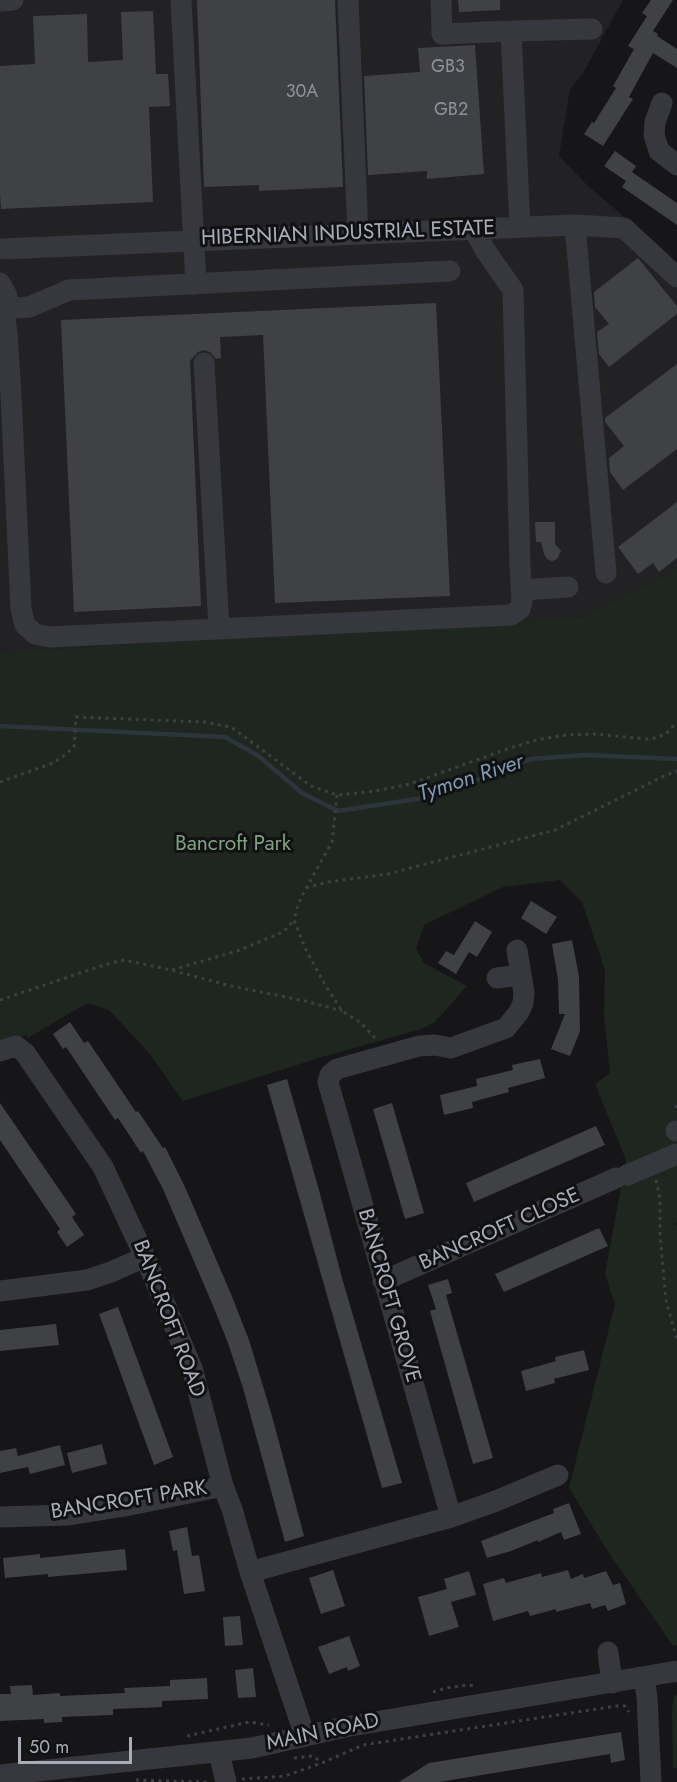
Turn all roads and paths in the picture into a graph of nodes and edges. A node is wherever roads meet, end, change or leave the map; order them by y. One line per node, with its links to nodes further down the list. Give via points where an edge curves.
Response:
1 (13, 0): 5 (street)
2 (181, 0): 14 (street)
3 (348, 0): 13 (street)
4 (441, 0): 7 (street, via 442,34)
5 (0, 1)
6 (592, 29): 7 (street)
7 (511, 31): 11 (street)
8 (662, 103): 9 (street, via 654,135 659,151)
9 (677, 165)
10 (575, 225): 11 (street, HIBERNIAN INDUSTRIAL ESTATE); 17 (street, HIBERNIAN INDUSTRIAL ESTATE, via 624,228); 23 (street)
11 (520, 227): 12 (street, HIBERNIAN INDUSTRIAL ESTATE)
12 (474, 229): 13 (street, HIBERNIAN INDUSTRIAL ESTATE); 26 (street, via 513,290)
13 (358, 234): 14 (street, HIBERNIAN INDUSTRIAL ESTATE)
14 (195, 241): 15 (street, HIBERNIAN INDUSTRIAL ESTATE); 19 (street)
15 (0, 249)
16 (450, 271): 19 (street)
17 (677, 277)
18 (0, 283): 20 (street, via 7,296)
19 (196, 284): 20 (street, via 69,290 29,307)
20 (1, 308): 22 (street, via 8,334)
21 (204, 363): 27 (street)
22 (9, 518): 25 (street)
23 (606, 573)
24 (568, 587): 26 (street)
25 (10, 588): 27 (street, via 25,626 35,634 50,637)
26 (522, 590): 27 (street, via 520,609 511,615)
27 (219, 628)
28 (677, 722): 31 (path, via 666,734 655,738 594,734 537,740 410,784)
29 (677, 771): 32 (path, via 555,831 388,874)
30 (0, 782): 31 (path, via 53,763 74,747 76,717 204,722 231,727 311,786)
31 (337, 795): 32 (path, via 332,842)
32 (306, 888): 33 (path)
33 (294, 920): 35 (path, via 283,932 240,950); 39 (path, via 305,948)
34 (517, 950): 36 (street)
35 (171, 970): 38 (path, via 124,960); 39 (path)
36 (521, 975): 37 (street); 45 (street, BANCROFT GROVE, via 523,1003 506,1028 451,1048 419,1046 337,1069 330,1075 328,1082)
37 (497, 978)
38 (0, 1000)
39 (342, 1011): 40 (path, via 361,1023)
40 (380, 1044)
41 (0, 1051): 44 (street, BANCROFT ROAD, via 16,1046 25,1053 104,1167)
42 (677, 1154): 45 (street, BANCROFT CLOSE)
43 (656, 1178): 47 (path, via 666,1300)
44 (145, 1257): 46 (street, via 87,1280); 50 (street, BANCROFT ROAD, via 192,1368)
45 (383, 1281): 51 (street, BANCROFT GROVE)
46 (0, 1291)
47 (676, 1331): 48 (path)
48 (677, 1340)
49 (558, 1475): 51 (street)
50 (223, 1486): 52 (street, BANCROFT PARK, via 69,1515); 53 (street, BANCROFT ROAD)
51 (451, 1516): 53 (street)
52 (0, 1517)
53 (250, 1572): 61 (street, BANCROFT ROAD)
54 (608, 1652): 57 (street)
55 (677, 1671): 56 (street, MAIN ROAD)
56 (644, 1677): 57 (street, MAIN ROAD); 68 (street)
57 (612, 1683): 61 (street, MAIN ROAD)
58 (625, 1702): 59 (path)
59 (616, 1706): 60 (path, via 625,1706); 66 (path, via 363,1745 285,1776)
60 (631, 1720)
61 (305, 1736): 62 (street, MAIN ROAD)
62 (219, 1753): 64 (street, MAIN ROAD); 66 (street)
63 (0, 1775): 64 (street, MAIN ROAD)
64 (36, 1777)
65 (134, 1780): 67 (path)
66 (230, 1781)
67 (217, 1782)
68 (651, 1782)

